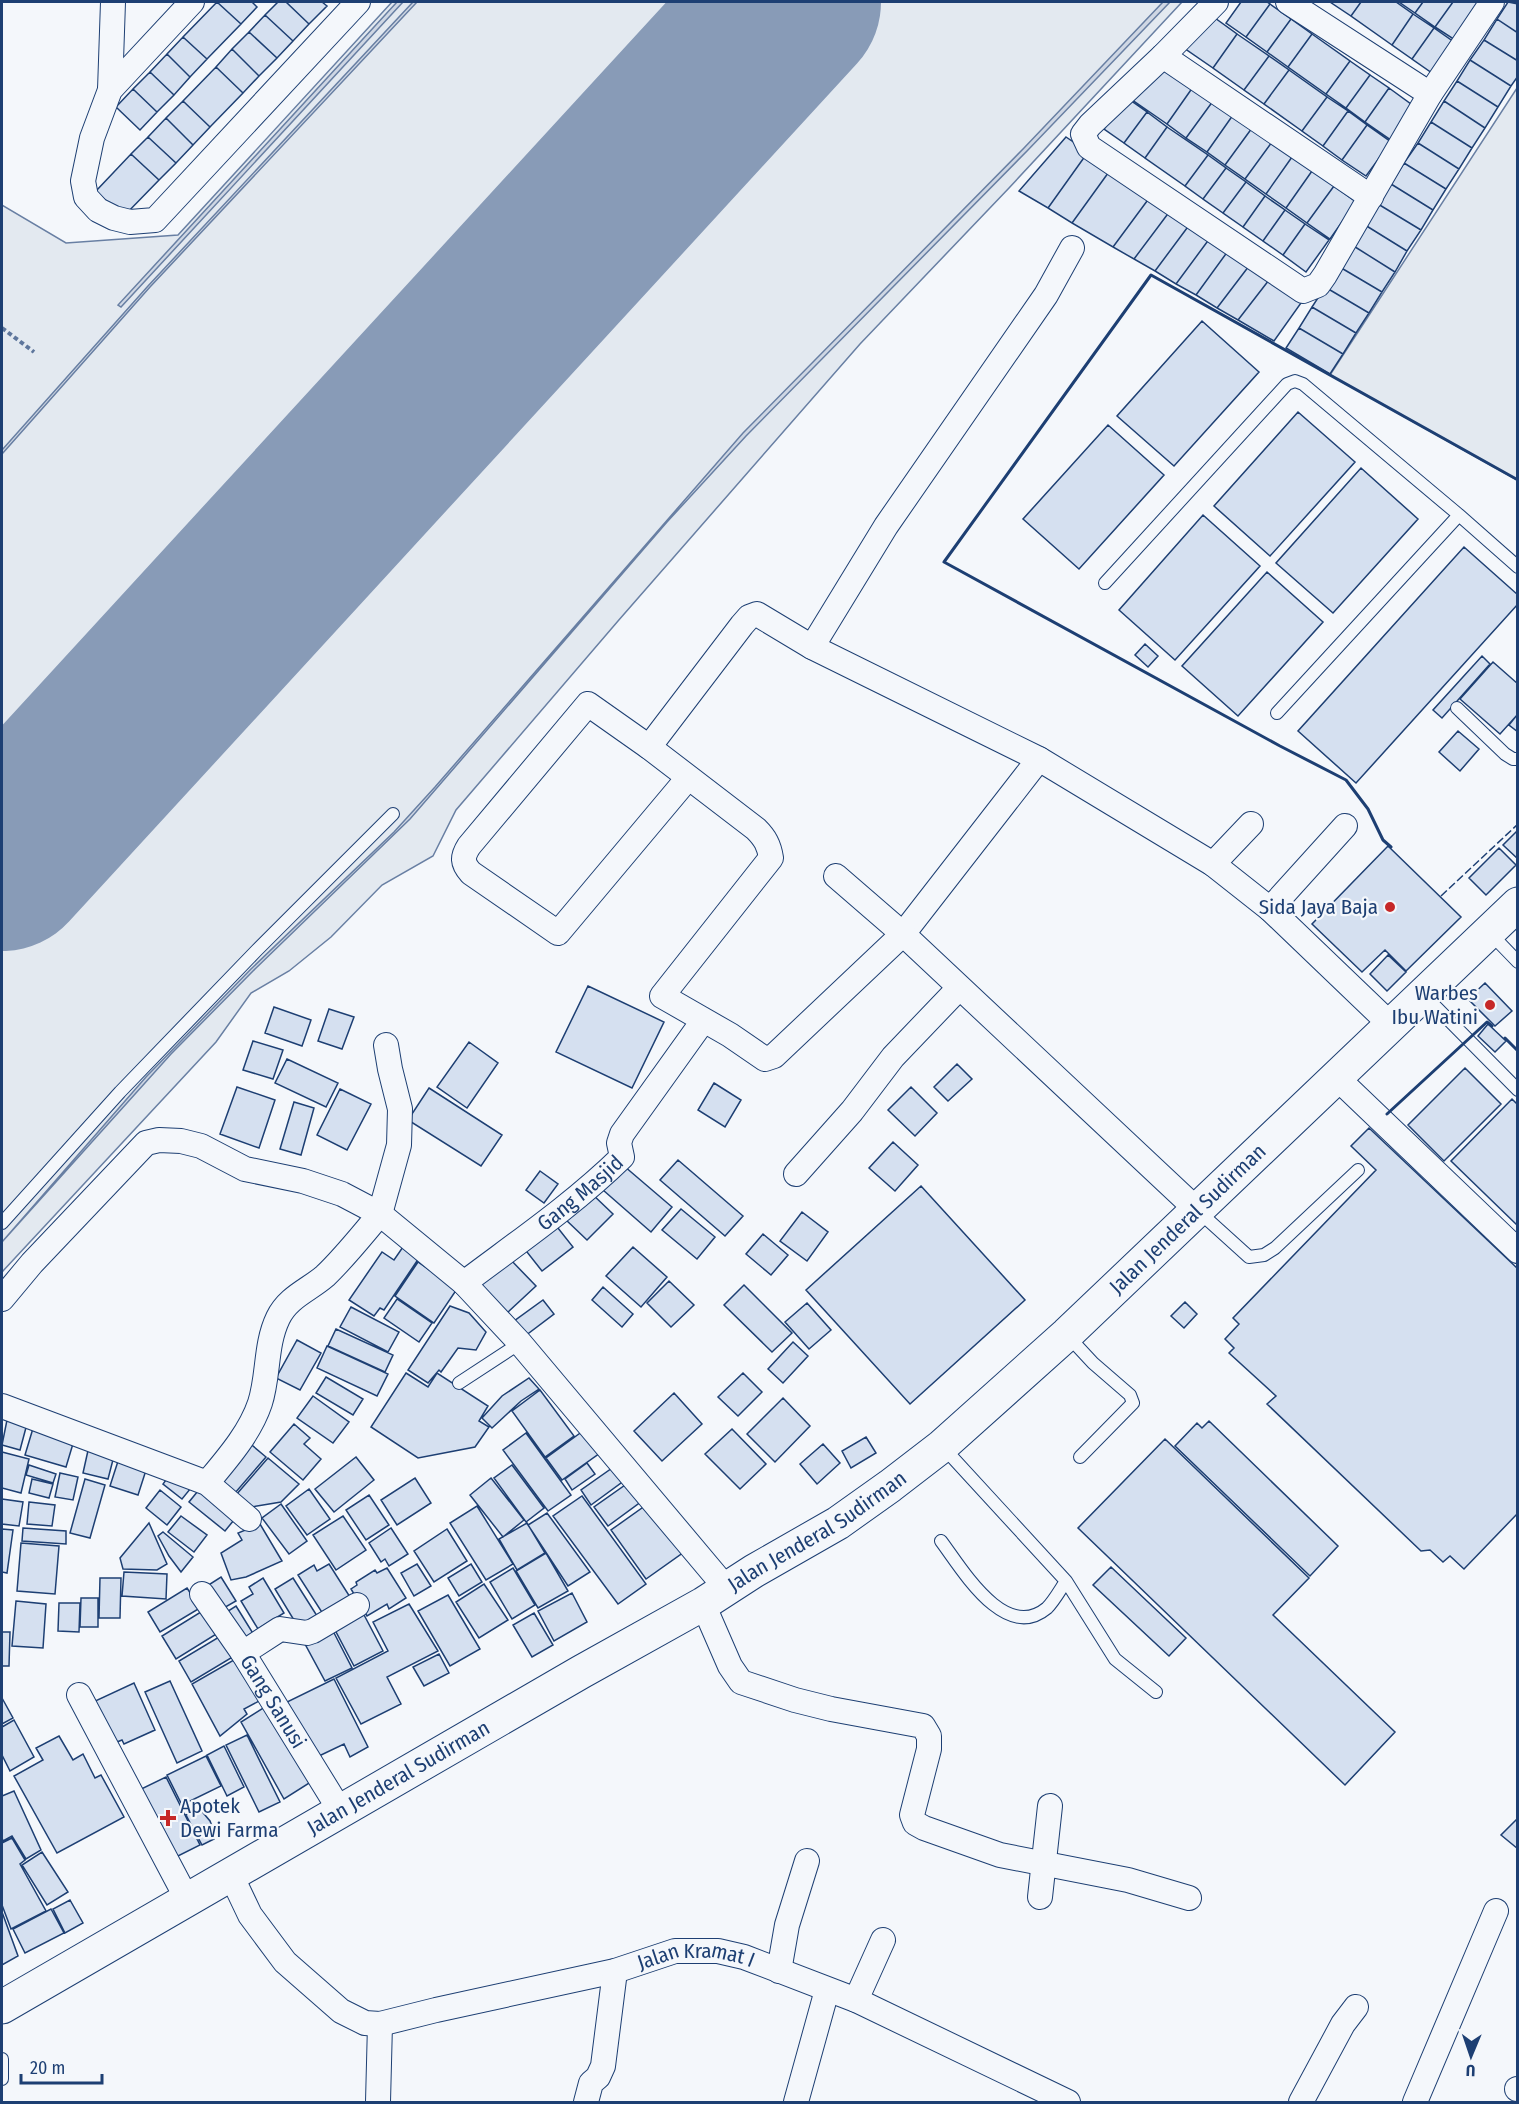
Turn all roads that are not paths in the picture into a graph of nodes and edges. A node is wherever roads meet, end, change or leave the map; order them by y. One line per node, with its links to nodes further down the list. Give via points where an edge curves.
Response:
1 (113, 2): 8 (street)
2 (192, 2): 8 (street)
3 (358, 2): 8 (street, via 154,220 130,222 114,218 98,210 86,197 83,181 87,161)
4 (1216, 2): 7 (street)
5 (1288, 2): 9 (street)
6 (1492, 2): 9 (street)
7 (1163, 56): 10 (street); 10 (street, via 1090,125 1083,134 1089,147 1303,291 1318,285)
8 (110, 90)
9 (1430, 94): 10 (street)
10 (1371, 197)
11 (1072, 248): 15 (street, via 1046,296 886,526)
12 (1459, 515): 13 (lane); 14 (lane, via 1295,381 1287,384); 17 (lane)
13 (1518, 567)
14 (1105, 583)
15 (812, 647): 18 (street, via 757,614 749,617); 19 (street)
16 (1457, 708): 20 (lane, via 1495,744)
17 (1277, 713)
18 (649, 747): 21 (street); 21 (street, via 588,704 469,846 463,855 465,866 558,933)
19 (1039, 759): 25 (street); 30 (street)
20 (1518, 759)
21 (688, 778): 34 (street, via 765,837 771,858 662,996)
22 (393, 814): 43 (lane, via 120,1092)
23 (1251, 824): 25 (street)
24 (1345, 826): 28 (street)
25 (1213, 864): 28 (street)
26 (836, 876): 30 (street)
27 (1518, 904): 29 (highway, Jalan Jenderal Sudirman)
28 (1270, 909): 35 (street)
29 (1488, 931): 31 (lane); 33 (highway, Jalan Jenderal Sudirman)
30 (903, 934): 32 (street); 34 (street, via 774,1056 765,1059)
31 (1518, 962)
32 (959, 988): 40 (street, via 893,1057); 41 (street)
33 (1423, 993): 35 (highway, Jalan Jenderal Sudirman); 38 (lane)
34 (704, 1021): 45 (street, Gang Masjid, via 622,1134 622,1157)
35 (1390, 1024): 37 (highway, Jalan Jenderal Sudirman)
36 (386, 1045): 42 (street, via 400,1109 399,1145)
37 (1335, 1076): 41 (highway, Jalan Jenderal Sudirman); 44 (street)
38 (1518, 1090)
39 (1358, 1170): 41 (lane, via 1264,1255 1249,1257)
40 (796, 1174)
41 (1196, 1209): 47 (highway, Jalan Jenderal Sudirman)
42 (380, 1214): 45 (street); 46 (street, via 313,1184 245,1169 201,1146 159,1140 146,1143); 53 (street, via 326,1275 294,1297 279,1317 252,1422)
43 (2, 1223)
44 (1518, 1251)
45 (464, 1283): 48 (street)
46 (2, 1299)
47 (1066, 1334): 51 (highway, Jalan Jenderal Sudirman); 52 (lane, via 1130,1395 1133,1403)
48 (520, 1343): 49 (lane); 58 (street)
49 (459, 1383)
50 (2, 1412): 53 (street)
51 (942, 1446): 56 (lane); 58 (highway, Jalan Jenderal Sudirman, via 838,1523)
52 (1080, 1457)
53 (207, 1483): 54 (street)
54 (249, 1519)
55 (941, 1541): 56 (lane, via 984,1598 1012,1617 1030,1617 1047,1608)
56 (1066, 1581): 61 (lane, via 1115,1659)
57 (201, 1594): 60 (street, Gang Sanusi)
58 (715, 1596): 64 (highway, Jalan Jenderal Sudirman); 66 (street, via 730,1666 741,1682 831,1709 923,1726 929,1736 929,1749 912,1815 915,1823 1000,1855)
59 (357, 1605): 60 (street, via 307,1633 280,1629)
60 (243, 1653): 64 (street, Gang Sanusi)
61 (1156, 1692)
62 (79, 1695): 70 (street)
63 (1050, 1806): 66 (street)
64 (341, 1812): 67 (highway, Jalan Jenderal Sudirman)
65 (807, 1861): 74 (street, via 787,1925)
66 (1044, 1863): 68 (street); 69 (street, via 1128,1880)
67 (231, 1875): 70 (highway, Jalan Jenderal Sudirman); 79 (street, via 250,1915 285,1962 341,2011 365,2023)
68 (1040, 1897)
69 (1189, 1898)
70 (187, 1899): 77 (highway, Jalan Jenderal Sudirman)
71 (1496, 1911): 87 (street)
72 (883, 1940): 76 (street)
73 (615, 1971): 74 (street, Jalan Kramat I, via 675,1951 696,1949 744,1957); 79 (street, Jalan Kramat I); 83 (street, via 603,2067 591,2083)
74 (779, 1971): 75 (street, Jalan Kramat I)
75 (827, 1990): 76 (street, Jalan Kramat I); 84 (street)
76 (856, 2000): 85 (street, Jalan Kramat I)
77 (2, 2007)
78 (1356, 2007): 86 (street)
79 (380, 2024): 82 (street)
80 (2, 2059): 81 (lane)
81 (2, 2079)
82 (378, 2103)
83 (586, 2103)
84 (796, 2103)
85 (1068, 2103)
86 (1301, 2103)
87 (1415, 2103)

